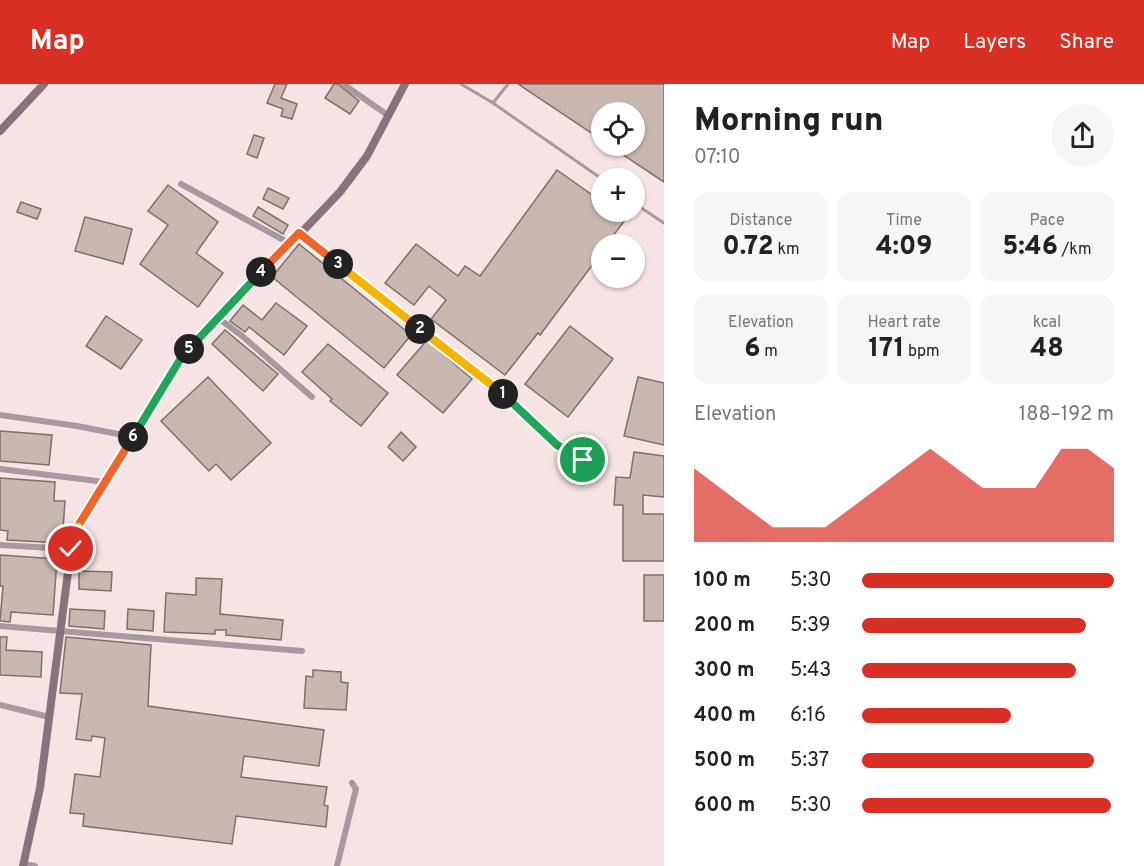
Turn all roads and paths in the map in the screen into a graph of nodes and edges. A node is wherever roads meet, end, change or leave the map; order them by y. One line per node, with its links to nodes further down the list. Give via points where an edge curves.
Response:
1 (44, 84): 8 (street)
2 (343, 84): 7 (street)
3 (405, 84): 7 (street)
4 (461, 84): 6 (lane)
5 (508, 84): 6 (lane)
6 (493, 103): 9 (lane)
7 (389, 116): 13 (street, via 367,156 340,192)
8 (0, 131)
9 (591, 171)
10 (181, 184): 14 (street)
11 (645, 210): 12 (lane)
12 (664, 223)
13 (299, 233): 14 (street); 19 (street, via 495,386 557,445)
14 (289, 243): 15 (street)
15 (218, 318): 16 (street); 18 (street, via 181,358)
16 (312, 398)
17 (0, 415): 18 (street)
18 (133, 437): 21 (street)
19 (583, 460)
20 (0, 469): 21 (street)
21 (105, 482): 23 (street, via 80,519)
22 (0, 545): 23 (street)
23 (71, 549): 25 (street)
24 (0, 626): 25 (street)
25 (60, 630): 26 (street); 28 (street)
26 (302, 651)
27 (0, 705): 28 (street)
28 (49, 717): 30 (street)
29 (352, 783): 32 (street, via 356,789)
30 (24, 865): 31 (street)
31 (35, 866)
32 (337, 866)

